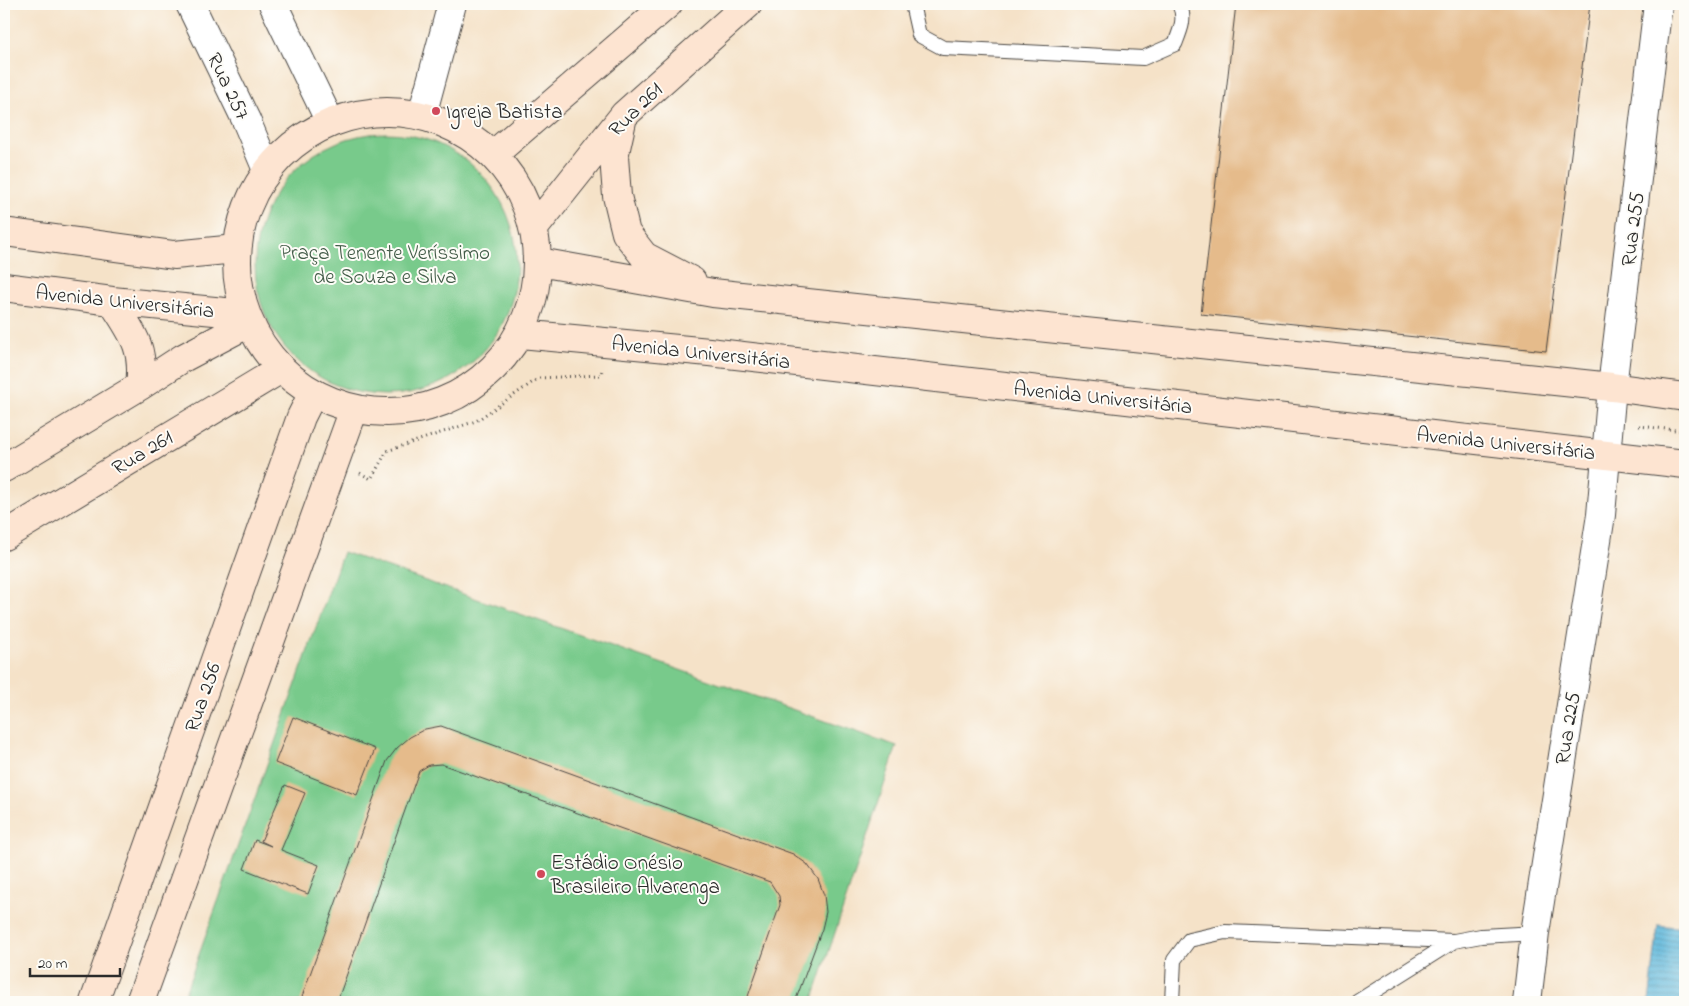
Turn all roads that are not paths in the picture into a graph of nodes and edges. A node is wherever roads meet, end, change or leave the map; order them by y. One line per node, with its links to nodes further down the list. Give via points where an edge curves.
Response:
1 (190, 4): 13 (street, Rua 257)
2 (274, 4): 11 (street)
3 (452, 4): 9 (street)
4 (668, 4): 12 (main road)
5 (748, 4): 10 (main road, Rua 261)
6 (912, 4): 7 (lane, via 919,35 943,48 1143,58 1175,44 1183,24)
7 (1179, 4)
8 (1658, 4): 25 (street, Rua 255)
9 (422, 115): 11 (main road, via 391,111 360,113); 12 (main road, via 461,130)
10 (624, 115): 14 (main road, Rua 261); 19 (main road, via 614,156 617,196 626,233 644,256)
11 (330, 122): 13 (main road, via 295,142)
12 (494, 154): 14 (main road, via 510,173)
13 (267, 170): 16 (main road, via 246,207)
14 (535, 227): 17 (main road)
15 (4, 232): 16 (main road, via 174,255)
16 (236, 249): 21 (main road, via 238,282)
17 (539, 262): 19 (main road); 22 (main road, via 535,299)
18 (4, 287): 20 (main road, Avenida Universitária)
19 (713, 292): 25 (main road)
20 (112, 301): 21 (main road, Avenida Universitária); 24 (main road, via 136,338 142,367)
21 (247, 319): 23 (main road); 24 (main road)
22 (521, 334): 28 (main road, via 491,373 450,400 403,412); 29 (main road, Avenida Universitária, via 709,352)
23 (281, 369): 26 (main road); 32 (main road, Rua 261)
24 (140, 386): 31 (main road)
25 (1612, 387): 27 (main road); 29 (street, Rua 255)
26 (313, 393): 28 (main road); 35 (main road, Rua 256, via 301,417)
27 (1685, 397)
28 (354, 409): 36 (main road)
29 (1606, 454): 30 (main road, Avenida Universitária); 33 (street, Rua 225, via 1601,516)
30 (1685, 464)
31 (4, 468)
32 (4, 536)
33 (1535, 934): 34 (lane, via 1481,936); 39 (street, Rua 225)
34 (1454, 941): 37 (lane, via 1225,932 1189,940 1174,960); 38 (lane)
35 (94, 1002)
36 (140, 1002)
37 (1172, 1002)
38 (1357, 1002)
39 (1527, 1002)

